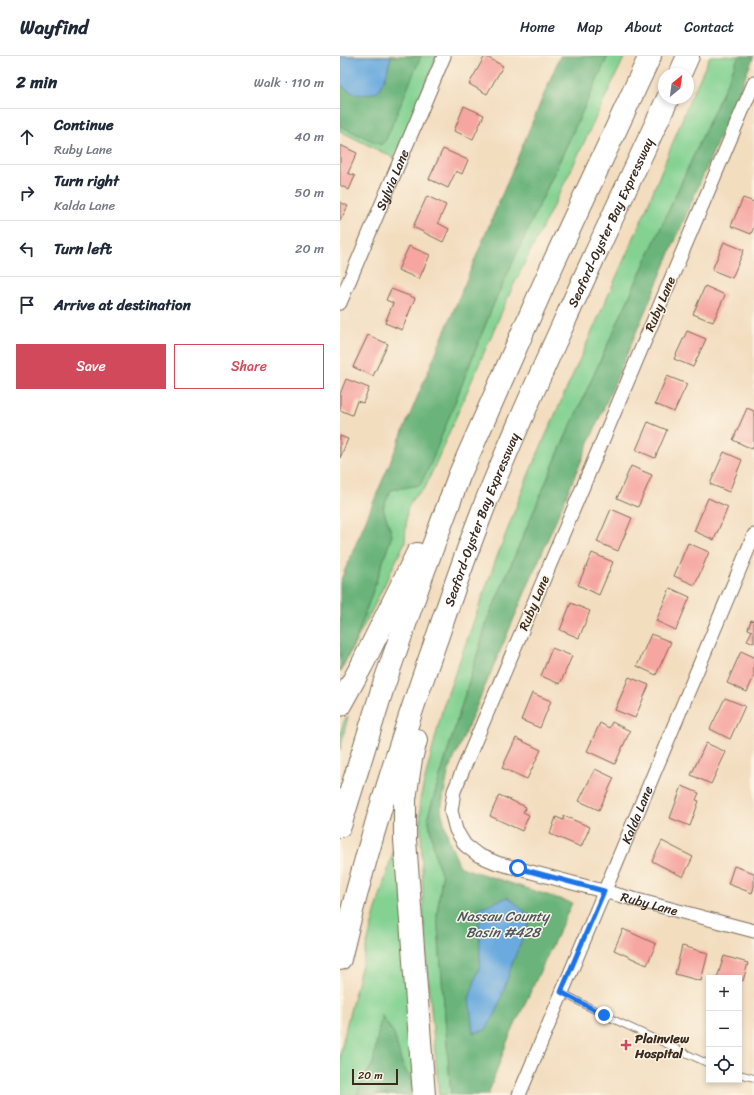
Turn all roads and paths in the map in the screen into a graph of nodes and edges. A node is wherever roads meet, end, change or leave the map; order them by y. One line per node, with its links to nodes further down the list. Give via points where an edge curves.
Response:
1 (444, 56): 7 (street, Sylvia Lane)
2 (650, 56): 8 (highway)
3 (688, 56): 4 (highway)
4 (683, 68)
5 (754, 83): 13 (street, Ruby Lane, via 454,791 451,811 456,830 465,845 478,855 497,863)
6 (665, 104): 10 (highway, Seaford-Oyster Bay Expressway, via 534,390 491,489)
7 (340, 303)
8 (506, 369): 11 (highway, via 362,665); 12 (highway, via 459,476 420,581 382,687)
9 (754, 535): 13 (street, Kalda Lane)
10 (452, 593): 15 (highway, Seaford-Oyster Bay Expressway, via 415,698 382,805); 20 (highway, via 411,759 405,799 405,840)
11 (340, 705)
12 (340, 826)
13 (604, 891): 14 (street, Ruby Lane); 16 (street, Kalda Lane)
14 (754, 931)
15 (340, 959)
16 (561, 992): 17 (lane); 21 (street, Kalda Lane)
17 (706, 1063)
18 (742, 1075): 19 (lane)
19 (754, 1078)
20 (424, 1095)
21 (519, 1095)

